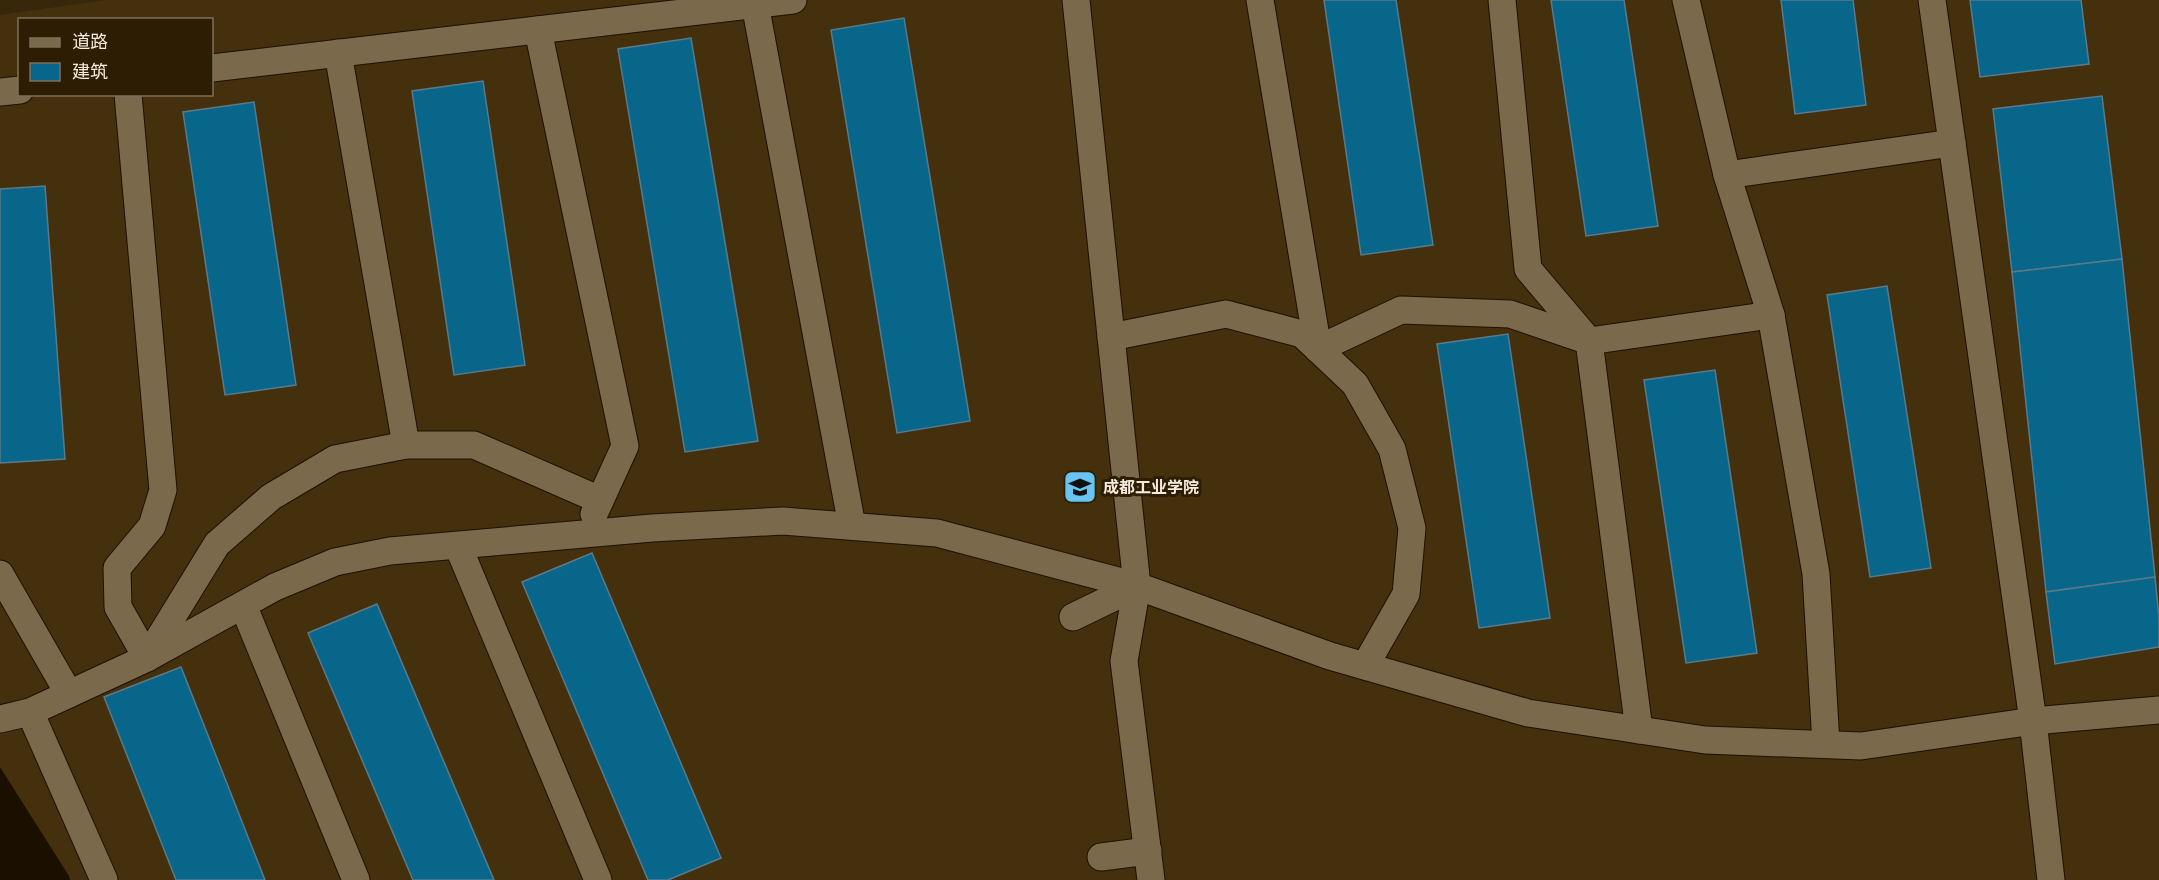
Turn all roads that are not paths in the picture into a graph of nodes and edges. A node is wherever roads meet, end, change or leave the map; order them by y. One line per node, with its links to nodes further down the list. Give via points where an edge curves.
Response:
1 (793, 0): 7 (street)
2 (1076, 0): 17 (street)
3 (1260, 0): 19 (street)
4 (1502, 0): 18 (street, via 1528,269)
5 (1686, 0): 15 (street)
6 (1932, 0): 14 (street)
7 (755, 4): 8 (street); 22 (street)
8 (537, 30): 9 (street); 21 (street, via 625,446)
9 (338, 53): 10 (street); 20 (street)
10 (213, 68)
11 (18, 90): 12 (street)
12 (0, 92)
13 (128, 96): 29 (street, via 164,490 152,526 117,568 118,607)
14 (1952, 143): 15 (street); 35 (street)
15 (1726, 175): 16 (street)
16 (1771, 315): 18 (street); 37 (street, via 1816,574)
17 (1111, 336): 19 (street, via 1226,314 1302,334); 26 (street)
18 (1589, 341): 19 (street, via 1510,314 1401,310); 36 (street)
19 (1318, 349): 30 (street, via 1355,384 1392,449 1412,528 1406,594)
20 (406, 445): 21 (street, via 474,445); 29 (street, via 335,459 272,497 217,544)
21 (600, 500): 23 (street)
22 (852, 526): 23 (street, via 783,521); 26 (street, via 938,533)
23 (584, 534): 24 (street)
24 (458, 546): 27 (street, via 390,551 335,561 275,586); 42 (street)
25 (0, 574): 31 (street)
26 (1137, 586): 28 (street); 30 (street); 38 (street, via 1124,661)
27 (243, 605): 29 (street); 41 (street)
28 (1073, 617)
29 (147, 658): 31 (street)
30 (1365, 666): 36 (street, via 1528,713)
31 (69, 694): 33 (street)
32 (2159, 710): 35 (street)
33 (30, 712): 34 (street); 40 (street)
34 (0, 719)
35 (2033, 721): 37 (street, via 1861,746); 44 (street)
36 (1639, 730): 37 (street, via 1705,740)
37 (1826, 744)
38 (1148, 850): 39 (street); 43 (street)
39 (1101, 857)
40 (104, 880)
41 (356, 880)
42 (598, 880)
43 (1151, 880)
44 (2051, 880)

